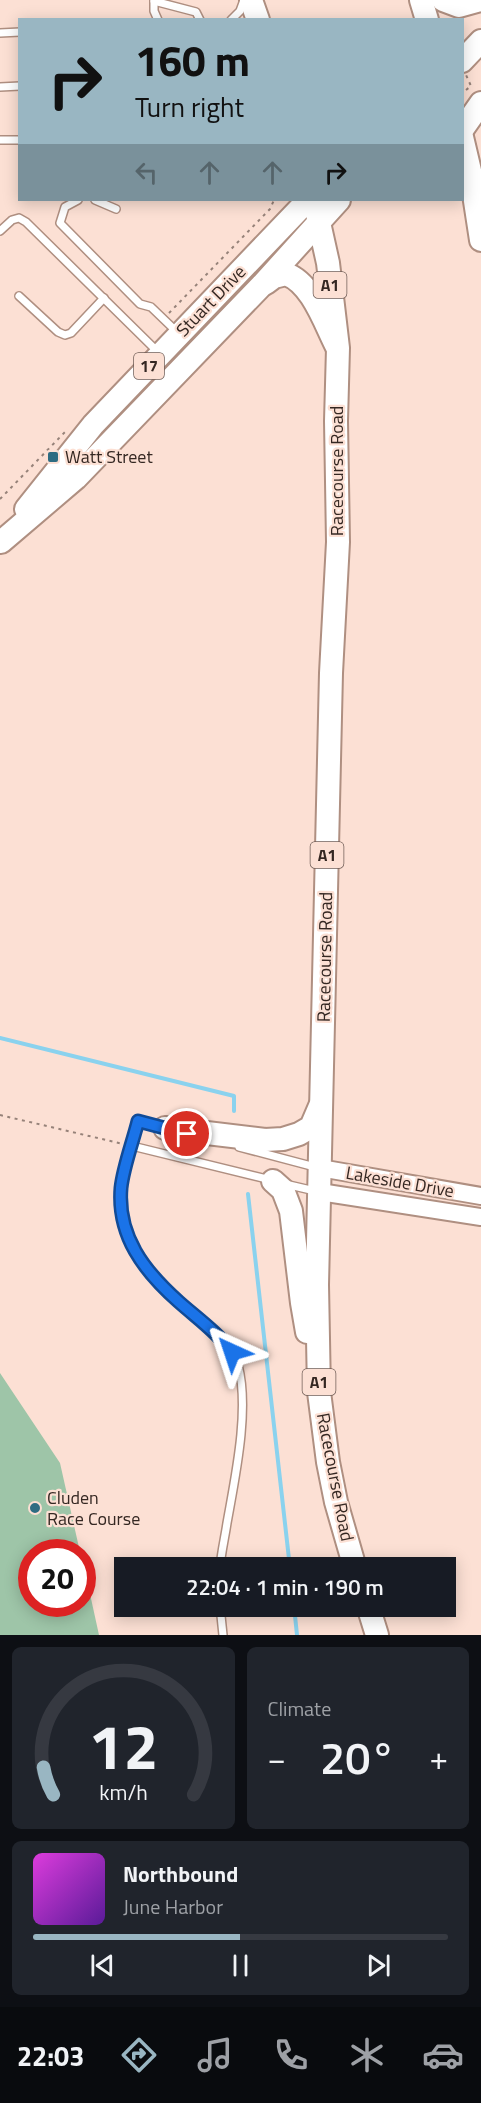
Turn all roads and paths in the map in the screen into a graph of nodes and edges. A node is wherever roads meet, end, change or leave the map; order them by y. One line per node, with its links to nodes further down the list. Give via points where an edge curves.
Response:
1 (244, 0): 9 (lane)
2 (251, 0): 10 (main road)
3 (421, 0): 11 (main road)
4 (443, 0): 5 (main road, via 459,6)
5 (478, 0): 12 (main road)
6 (154, 1): 7 (lane); 8 (lane, via 196,12)
7 (158, 18)
8 (199, 18)
9 (233, 18)
10 (257, 18)
11 (426, 18)
12 (464, 18)
13 (0, 33): 14 (lane)
14 (18, 33)
15 (481, 41): 16 (main road)
16 (464, 67): 19 (path)
17 (18, 86): 18 (lane)
18 (0, 87)
19 (473, 97): 20 (main road)
20 (464, 124)
21 (0, 140): 22 (lane)
22 (18, 140)
23 (464, 145): 33 (main road)
24 (76, 201): 37 (lane, via 65,207 60,223 140,304 152,307)
25 (97, 201): 30 (lane)
26 (274, 201): 37 (path, via 167,315)
27 (307, 201): 37 (main road, Stuart Drive / 17)
28 (314, 201): 31 (main road, Racecourse Road / A1)
29 (338, 201): 31 (main road, Stuart Drive)
30 (116, 209)
31 (319, 222): 34 (main road, Stuart Drive); 38 (main road, Racecourse Road / A1)
32 (0, 231): 36 (lane, via 20,218)
33 (481, 240)
34 (262, 285): 38 (main road, via 286,274 299,281); 42 (main road, Stuart Drive / 17, via 76,478)
35 (18, 296): 36 (lane, via 65,335)
36 (104, 298): 39 (lane)
37 (172, 328): 39 (main road, Stuart Drive / 17)
38 (338, 348): 43 (main road, Racecourse Road / A1, via 338,542 331,673)
39 (160, 354): 42 (main road, Stuart Drive / 17, via 60,464)
40 (66, 430): 41 (path)
41 (0, 499)
42 (1, 543)
43 (321, 1103): 45 (main road, via 311,1127 283,1139); 49 (main road, Racecourse Road / A1)
44 (0, 1116): 48 (path)
45 (165, 1128): 46 (lane); 48 (lane, via 138,1121)
46 (220, 1142)
47 (231, 1145): 49 (lane)
48 (132, 1146): 50 (lane); 55 (lane, via 121,1186 121,1211 138,1260 157,1283 223,1340 238,1365 240,1435)
49 (320, 1168): 51 (main road, Racecourse Road / A1); 52 (street, Lakeside Drive)
50 (273, 1181): 51 (lane); 54 (main road, via 283,1190 291,1211 302,1303)
51 (320, 1192): 53 (street, Lakeside Drive); 54 (main road, Racecourse Road / A1)
52 (481, 1196)
53 (481, 1217)
54 (319, 1392): 56 (main road, Racecourse Road / A1, via 328,1462)
55 (222, 1557)
56 (352, 1557)
57 (221, 1617): 59 (lane)
58 (371, 1617): 60 (main road)
59 (223, 1635)
60 (377, 1635)

